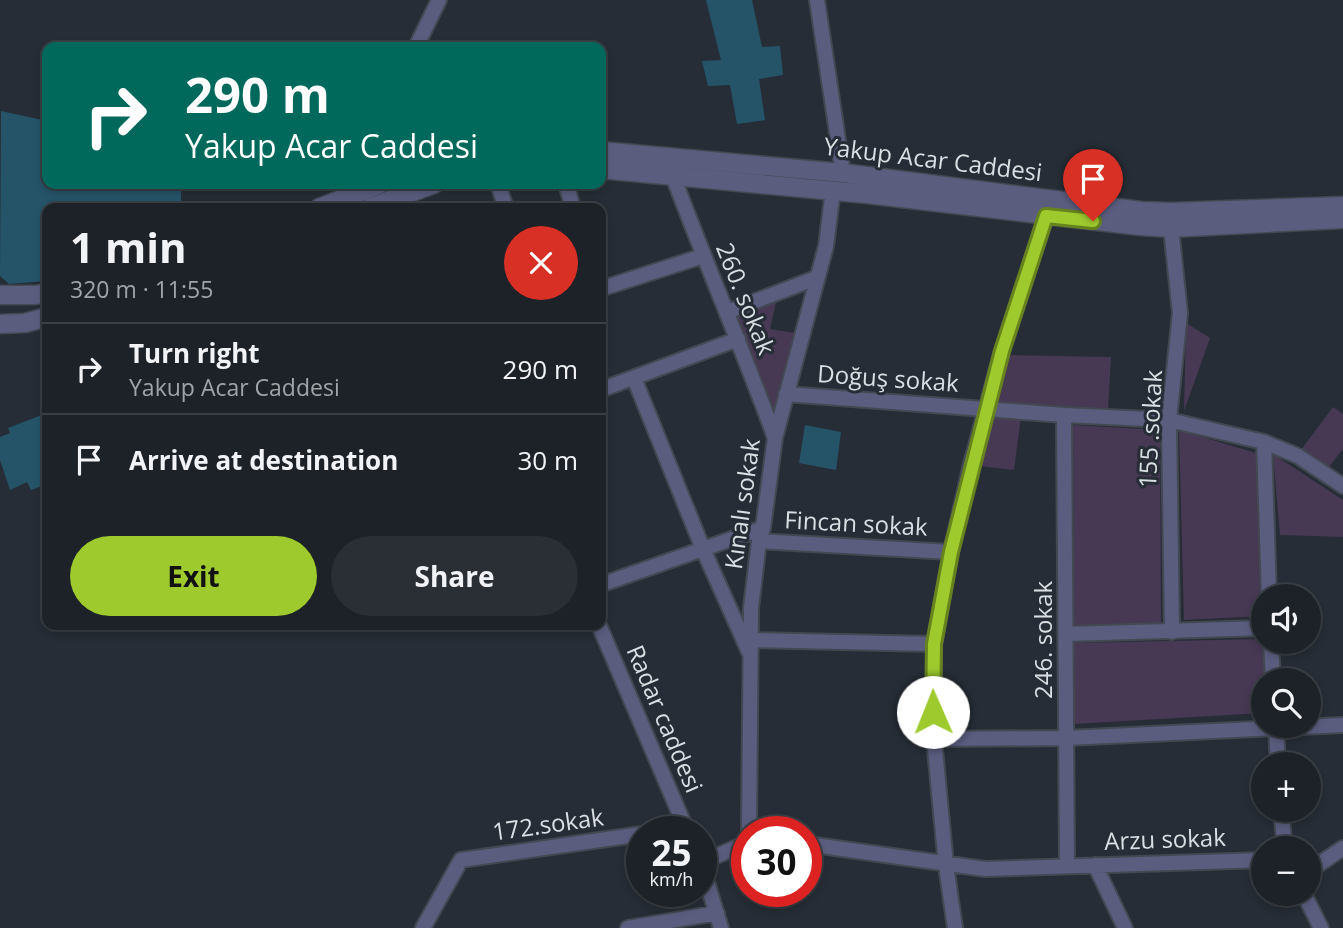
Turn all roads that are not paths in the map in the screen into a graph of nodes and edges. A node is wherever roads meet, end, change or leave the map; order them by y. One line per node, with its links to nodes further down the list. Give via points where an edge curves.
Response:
1 (439, 0): 3 (street)
2 (817, 0): 6 (street)
3 (418, 42)
4 (606, 152): 6 (street, Yakup Acar Caddesi)
5 (606, 170): 7 (street, Yakup Acar Caddesi)
6 (844, 173): 13 (street, Yakup Acar Caddesi, via 1141,211)
7 (673, 176): 10 (street, Yakup Acar Caddesi); 17 (street, 260. sokak)
8 (367, 189): 12 (street)
9 (426, 189): 11 (street)
10 (833, 190): 14 (street, Yakup Acar Caddesi); 18 (street, Kınalı sokak, via 826,246)
11 (403, 202)
12 (332, 203)
13 (1343, 206)
14 (1046, 216): 16 (street, Yakup Acar Caddesi); 32 (street)
15 (1343, 219): 16 (street, Yakup Acar Caddesi)
16 (1171, 228): 34 (street, 155 .sokak, via 1180,313)
17 (703, 256): 20 (street); 23 (street, 260. sokak)
18 (816, 278): 23 (street); 31 (street, Kınalı sokak)
19 (0, 285): 22 (street)
20 (606, 287)
21 (42, 293): 22 (street)
22 (9, 296)
23 (727, 312): 28 (street, 260. sokak)
24 (42, 318): 25 (street)
25 (25, 323): 26 (street); 27 (street)
26 (0, 324)
27 (0, 339)
28 (738, 339): 29 (street); 35 (street, 260. sokak)
29 (634, 378): 30 (street); 39 (street)
30 (606, 388)
31 (786, 394): 32 (street, Doğuş sokak); 35 (street, Kınalı sokak)
32 (986, 409): 33 (street, Doğuş sokak); 40 (street)
33 (1064, 415): 34 (street, Doğuş sokak); 46 (street, 246. sokak)
34 (1169, 420): 36 (street, Doğuş sokak); 45 (street, 155 .sokak)
35 (775, 438): 38 (street, Kınalı sokak)
36 (1264, 442): 37 (street, Doğuş sokak, via 1298,456); 42 (street)
37 (1343, 486)
38 (761, 534): 39 (street); 40 (street, Fincan sokak); 47 (street, Kınalı sokak)
39 (703, 549): 41 (street); 49 (street)
40 (951, 552): 48 (street)
41 (606, 582)
42 (1269, 584)
43 (1251, 629): 45 (street)
44 (601, 630): 55 (street, Radar caddesi)
45 (1172, 632): 46 (street)
46 (1067, 634): 54 (street, 246. sokak)
47 (751, 640): 48 (street); 49 (street, Kınalı sokak)
48 (934, 644): 53 (street)
49 (751, 657): 56 (street, Kınalı sokak)
50 (1343, 725): 51 (street)
51 (1321, 726)
52 (1251, 728): 54 (street)
53 (934, 738): 54 (street); 63 (street)
54 (1067, 738): 64 (street, 246. sokak)
55 (680, 816)
56 (749, 816)
57 (626, 836): 68 (street, 172.sokak, via 461,860)
58 (822, 846): 63 (street, Arzu sokak)
59 (1343, 848): 61 (street)
60 (1251, 860): 62 (street, Arzu sokak)
61 (1321, 863)
62 (1095, 865): 64 (street, Arzu sokak); 72 (street)
63 (946, 866): 64 (street, Arzu sokak, via 985,870); 71 (street)
64 (1067, 866)
65 (1310, 906): 73 (street)
66 (715, 907): 67 (street)
67 (717, 913): 69 (street); 70 (street)
68 (422, 928)
69 (628, 928)
70 (721, 928)
71 (955, 928)
72 (1125, 928)
73 (1321, 928)

